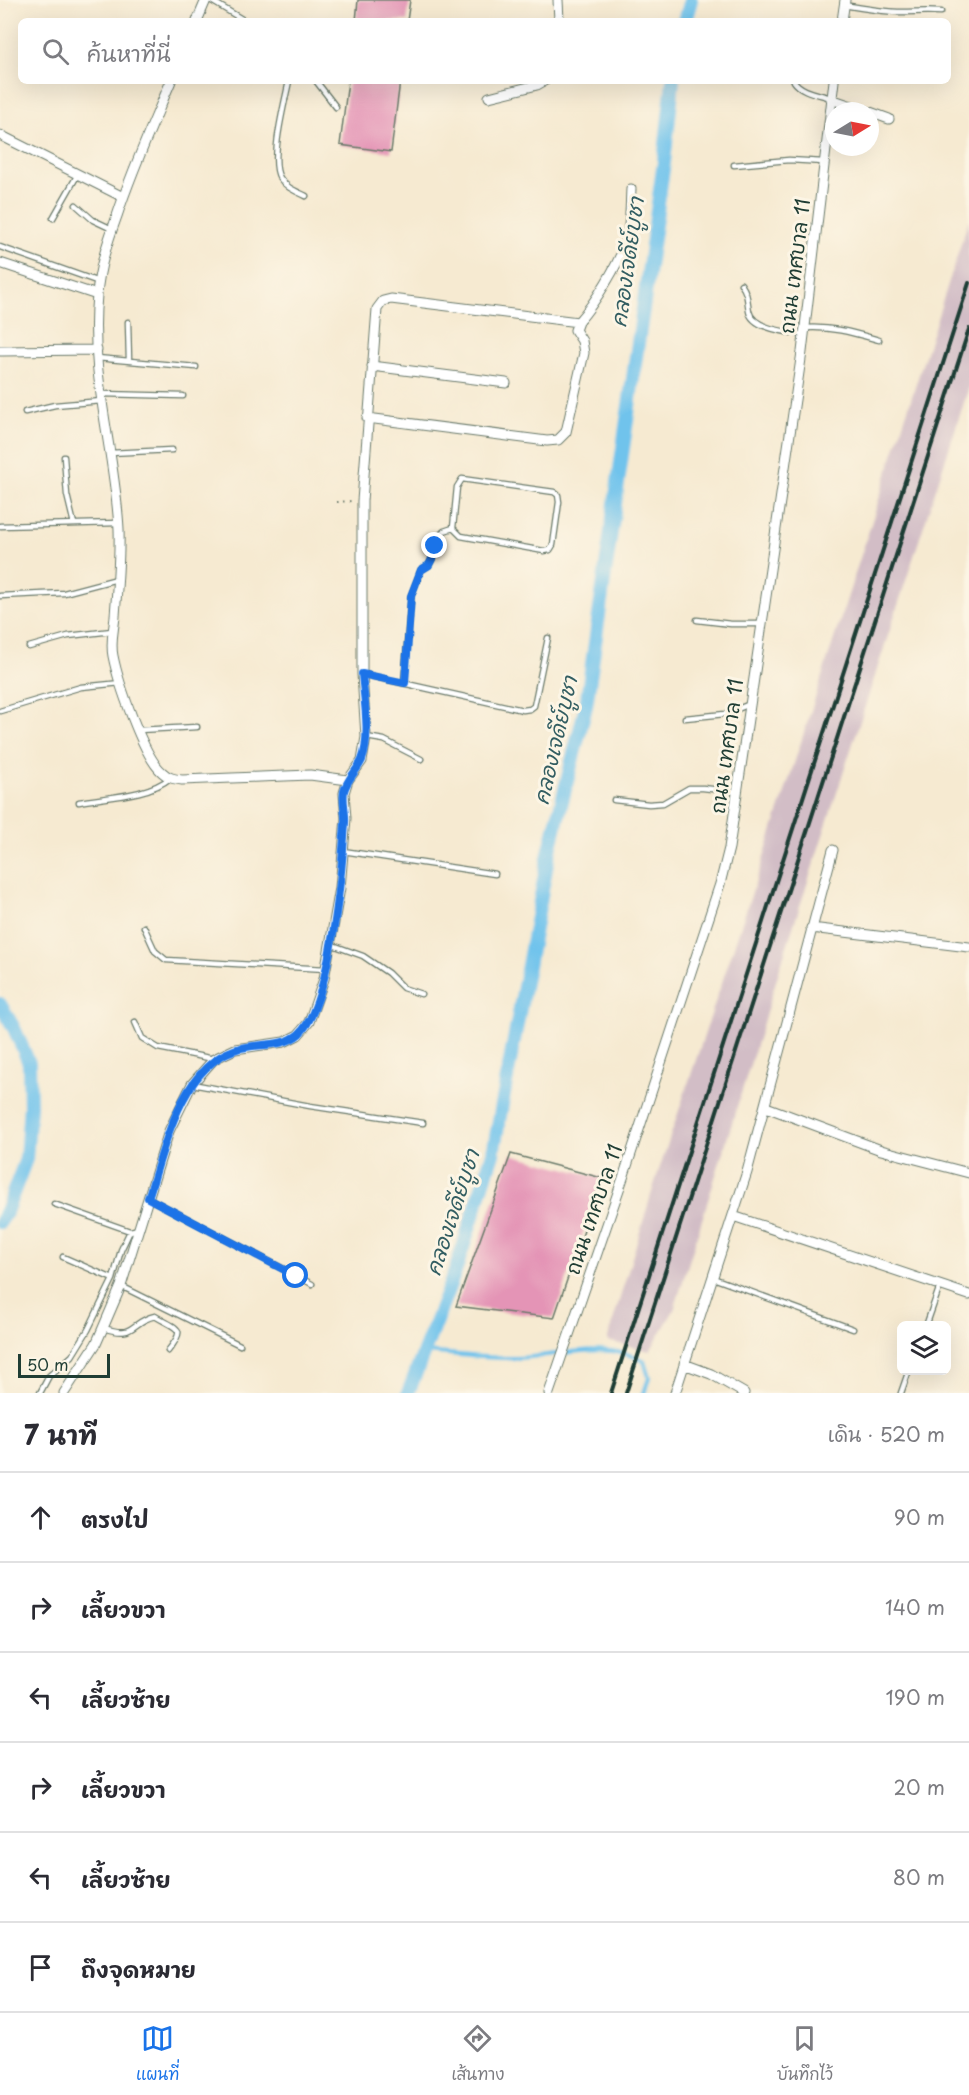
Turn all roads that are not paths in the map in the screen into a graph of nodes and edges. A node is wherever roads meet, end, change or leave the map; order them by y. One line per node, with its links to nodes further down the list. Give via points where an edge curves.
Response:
1 (208, 0): 5 (street); 6 (lane)
2 (558, 0): 7 (street)
3 (845, 2): 4 (lane, via 881,10); 8 (street)
4 (941, 12)
5 (199, 18)
6 (240, 18)
7 (560, 18)
8 (842, 18)
9 (170, 84): 27 (street)
10 (288, 84): 26 (lane, via 275,166 290,189)
11 (318, 84): 18 (lane)
12 (534, 84): 15 (street)
13 (795, 84): 16 (lane)
14 (834, 84): 16 (street, ถนน เทศบาล 11)
15 (489, 97)
16 (831, 99): 17 (street); 22 (street, ถนน เทศบาล 11)
17 (840, 102)
18 (336, 107)
19 (879, 116): 20 (street)
20 (889, 119)
21 (0, 135): 24 (street)
22 (824, 162): 23 (lane, via 789,160); 38 (street, ถนน เทศบาล 11)
23 (734, 165)
24 (78, 174): 27 (street); 29 (lane)
25 (631, 189): 37 (street, via 627,238 622,251)
26 (306, 196)
27 (123, 197): 30 (street)
28 (76, 205): 30 (lane, via 93,220)
29 (53, 218)
30 (112, 229): 33 (street)
31 (0, 247): 33 (lane)
32 (0, 263): 35 (street)
33 (99, 282): 35 (street)
34 (741, 284): 38 (lane, via 747,292 752,319 762,326)
35 (97, 295): 41 (street)
36 (128, 322): 42 (lane)
37 (578, 322): 43 (street, via 391,298 377,309); 49 (street, via 575,330 584,352 566,432 558,440)
38 (804, 332): 39 (lane, via 819,327); 60 (street, ถนน เทศบาล 11)
39 (879, 340)
40 (0, 351): 41 (street)
41 (97, 354): 42 (lane); 47 (street)
42 (129, 361): 44 (lane)
43 (372, 366): 45 (street); 49 (street)
44 (196, 367)
45 (506, 383)
46 (183, 396): 47 (lane)
47 (101, 398): 48 (lane); 51 (street)
48 (25, 412)
49 (367, 418): 64 (street, via 362,501)
50 (172, 450): 51 (lane)
51 (110, 453): 53 (street)
52 (64, 457): 54 (lane)
53 (118, 523): 54 (lane); 57 (street)
54 (74, 524): 55 (lane)
55 (0, 526)
56 (453, 528): 56 (lane, via 462,536 550,550 558,495 462,479 457,487); 66 (lane, via 439,536 432,559 421,570 411,596)
57 (117, 579): 58 (lane, via 64,593); 61 (street)
58 (0, 596)
59 (697, 620): 60 (lane)
60 (762, 624): 67 (street, ถนน เทศบาล 11)
61 (112, 631): 63 (lane, via 68,636); 65 (street, via 110,641)
62 (548, 638): 66 (lane, via 534,706 530,709)
63 (29, 647)
64 (362, 674): 66 (lane); 72 (street)
65 (121, 683): 68 (lane, via 81,687); 71 (street)
66 (405, 683)
67 (750, 704): 69 (lane, via 725,714); 76 (street, ถนน เทศบาล 11)
68 (0, 711)
69 (685, 718)
70 (197, 727): 71 (lane)
71 (138, 730): 74 (street, via 152,759)
72 (366, 737): 73 (lane, via 384,740); 75 (street, via 362,761)
73 (421, 759)
74 (170, 778): 75 (street, via 310,775); 78 (lane, via 161,786)
75 (348, 780): 80 (street, via 344,793)
76 (738, 792): 77 (lane, via 689,788 663,803); 114 (street, ถนน เทศบาล 11, via 720,884)
77 (614, 800)
78 (79, 802)
79 (832, 850): 83 (street)
80 (343, 851): 81 (lane); 84 (street)
81 (495, 874)
82 (144, 927): 86 (lane, via 155,951 166,960)
83 (811, 928): 85 (street); 91 (street)
84 (330, 944): 86 (street); 87 (lane, via 363,956 403,988)
85 (969, 947)
86 (326, 969): 89 (street, via 309,1022 298,1035 284,1042 235,1049)
87 (421, 994)
88 (135, 1022): 89 (lane, via 142,1038 158,1048)
89 (214, 1059): 90 (street)
90 (192, 1084): 92 (lane); 94 (street, via 169,1131)
91 (766, 1107): 93 (street, via 881,1150); 96 (street)
92 (423, 1123)
93 (969, 1173)
94 (148, 1198): 97 (street); 101 (lane)
95 (54, 1204): 97 (lane)
96 (733, 1216): 99 (street); 102 (street)
97 (135, 1230): 100 (lane, via 121,1250); 103 (street)
98 (63, 1257): 100 (lane)
99 (713, 1278): 107 (lane); 110 (street)
100 (113, 1279): 112 (lane, via 72,1356 49,1376)
101 (312, 1284)
102 (940, 1285): 104 (street); 105 (lane)
103 (121, 1286): 106 (street); 108 (lane)
104 (969, 1295)
105 (928, 1321)
106 (103, 1328): 109 (lane, via 124,1332 155,1316 180,1334); 113 (street)
107 (853, 1329)
108 (240, 1345)
109 (168, 1351)
110 (684, 1364): 115 (street); 116 (street)
111 (908, 1375): 117 (lane)
112 (40, 1393)
113 (64, 1393)
114 (549, 1393)
115 (675, 1393)
116 (744, 1393)
117 (901, 1393)

